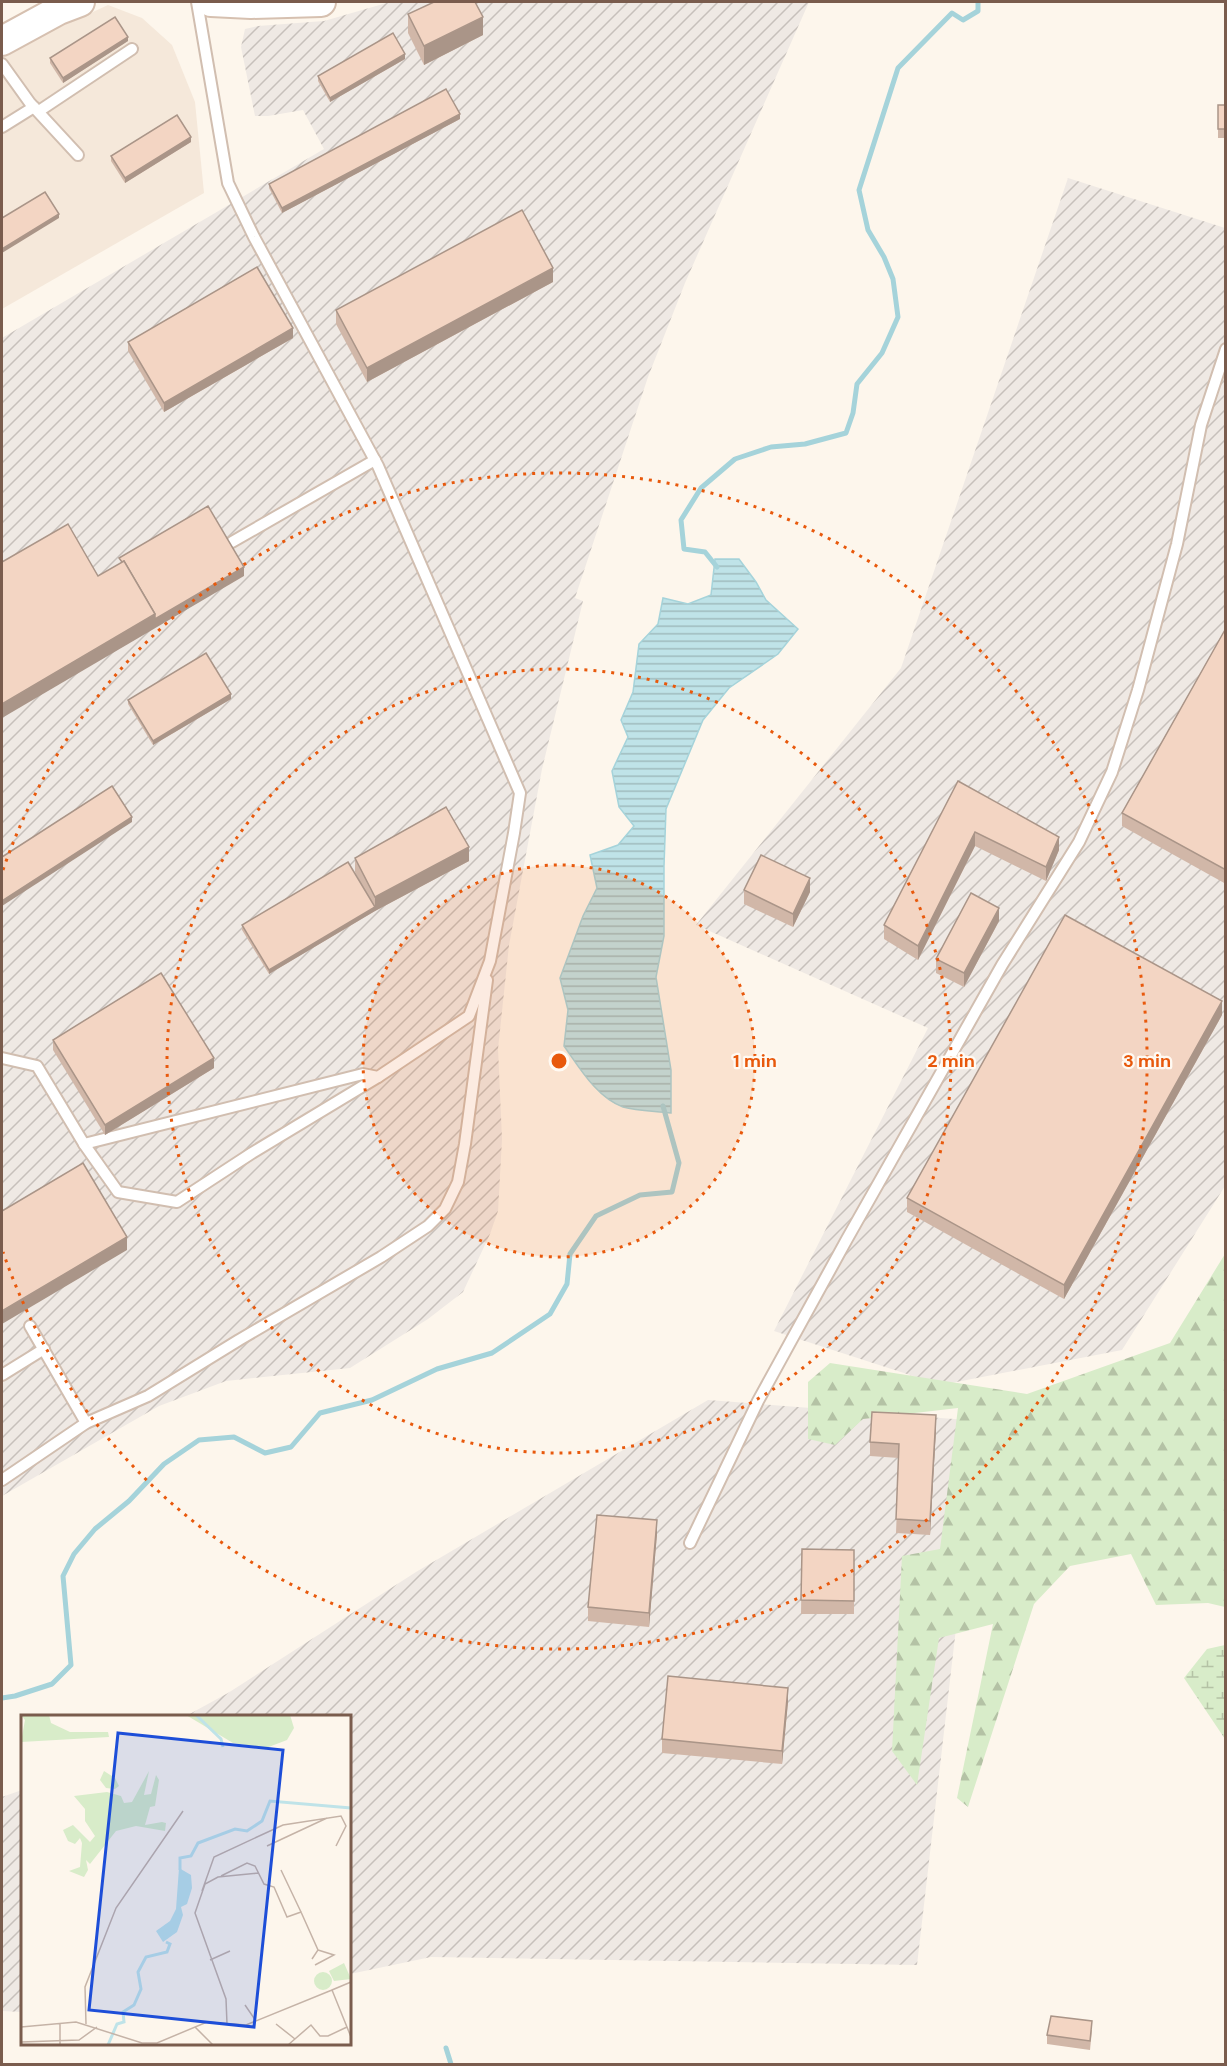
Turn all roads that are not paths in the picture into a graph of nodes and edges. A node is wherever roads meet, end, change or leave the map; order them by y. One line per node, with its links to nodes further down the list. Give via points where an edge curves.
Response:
1 (80, 2): 5 (street)
2 (197, 2): 12 (lane, via 228,183)
3 (211, 2): 4 (street)
4 (321, 2)
5 (2, 41)
6 (132, 49): 8 (lane)
7 (2, 64): 8 (lane)
8 (37, 109): 9 (lane); 10 (lane)
9 (2, 126)
10 (78, 155)
11 (1226, 349): 23 (lane, via 1201,425 1177,544 1112,772 1079,842 1002,965 758,1401)
12 (375, 460): 13 (lane); 14 (lane, via 519,793)
13 (232, 542)
14 (490, 961): 16 (lane, via 469,1016); 21 (lane, via 465,1144 458,1182 445,1209 428,1226 381,1257 148,1396)
15 (2, 1058): 17 (lane, via 37,1066)
16 (378, 1077): 17 (lane, via 363,1074); 17 (lane, via 177,1202 118,1192)
17 (84, 1144)
18 (30, 1326): 19 (lane)
19 (44, 1349): 20 (lane); 21 (lane)
20 (2, 1375)
21 (86, 1422): 22 (lane)
22 (2, 1480)
23 (690, 1543)

